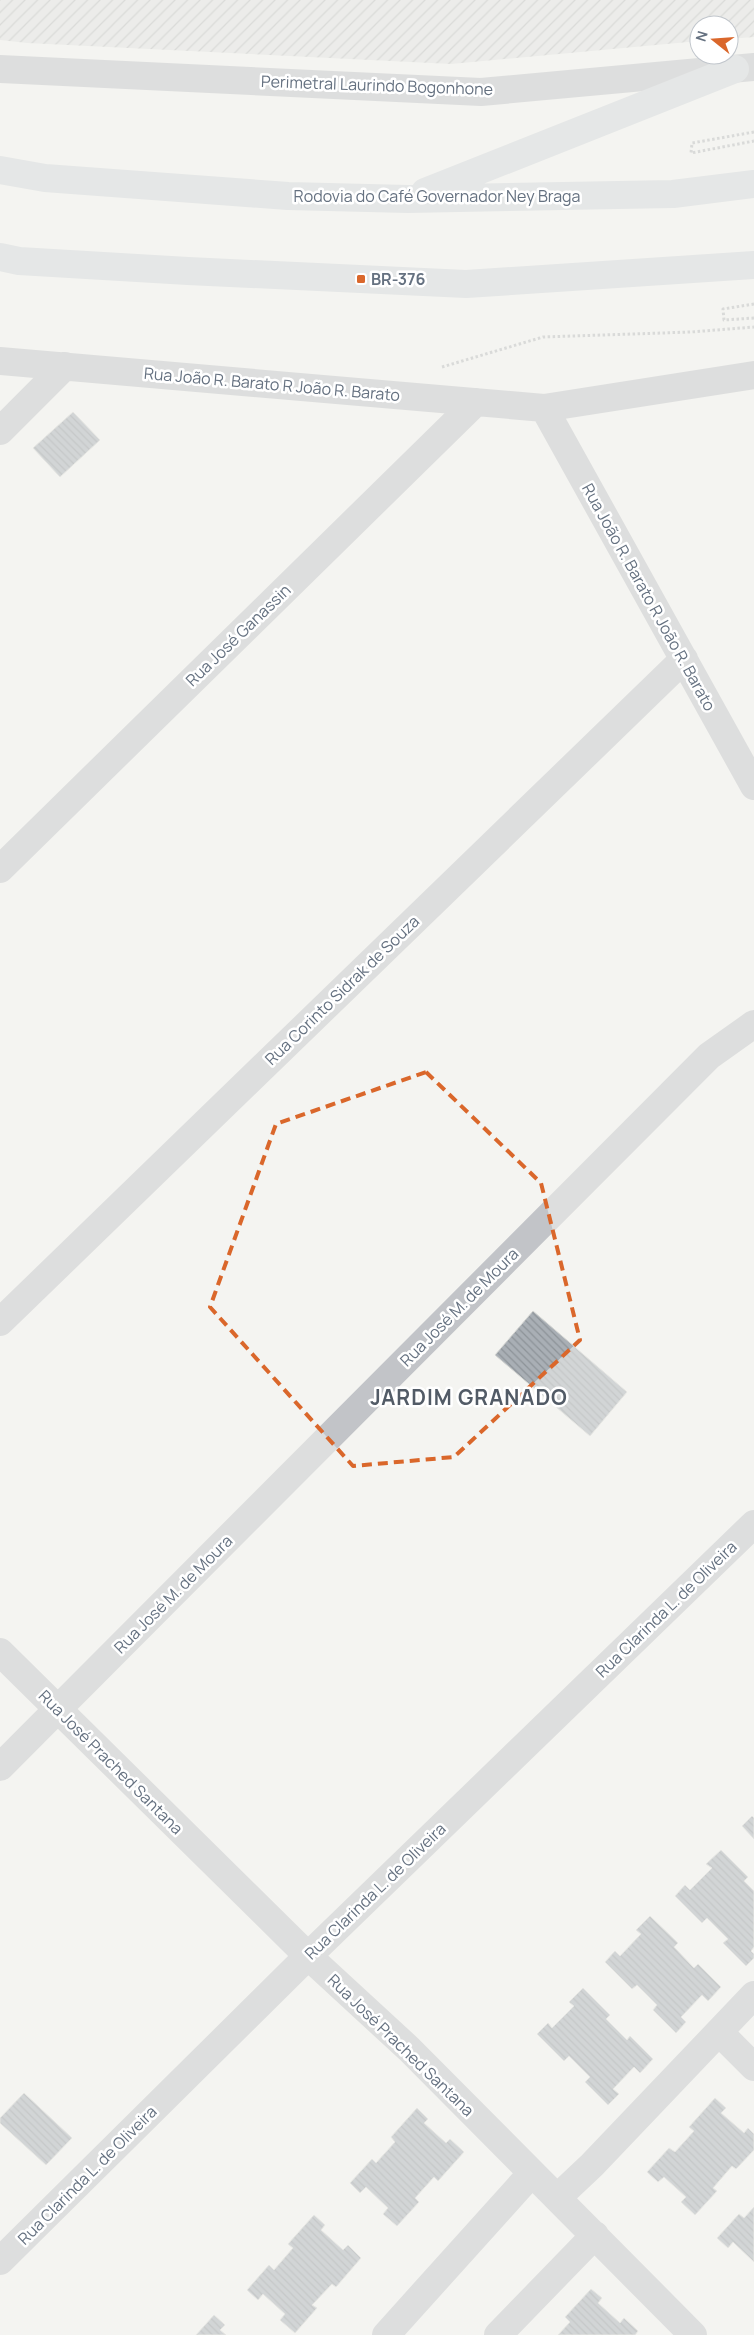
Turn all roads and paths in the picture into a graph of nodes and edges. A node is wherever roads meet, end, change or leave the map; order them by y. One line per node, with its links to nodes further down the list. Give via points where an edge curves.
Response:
1 (744, 68): 2 (street, Perimetral Laurindo Bogonhone, via 481,92); 7 (highway)
2 (0, 69)
3 (754, 132): 4 (path, via 692,143 691,153)
4 (754, 141)
5 (0, 170): 7 (highway, Rodovia do Café Governador Ney Braga, via 44,178 288,196)
6 (754, 184): 7 (highway, Rodovia do Café Governador Ney Braga, via 672,194)
7 (408, 199)
8 (0, 257): 9 (highway, via 19,261 188,271 466,284)
9 (754, 265)
10 (754, 304): 11 (path, via 723,309 724,320)
11 (754, 318)
12 (754, 327): 15 (path, via 543,337)
13 (0, 361): 14 (street, Rua João R. Barato R João R. Barato)
14 (65, 366): 17 (street, Rua João R. Barato R João R. Barato); 19 (street)
15 (432, 370)
16 (754, 375): 18 (street, Rua João R. Barato R João R. Barato)
17 (476, 402): 18 (street, Rua João R. Barato R João R. Barato); 22 (street, Rua José Ganassin)
18 (544, 408): 20 (street, Rua João R. Barato R João R. Barato)
19 (0, 430)
20 (684, 659): 21 (street, Rua João R. Barato R João R. Barato); 24 (street, Rua Corinto Sidrak de Souza)
21 (754, 786)
22 (0, 869)
23 (754, 1024): 27 (street, Rua José M. de Moura, via 709,1056)
24 (0, 1322)
25 (754, 1524): 29 (street, Rua Clarinda L. de Oliveira)
26 (0, 1652): 27 (street, Rua José Prached Santana)
27 (58, 1710): 28 (street, Rua José M. de Moura); 29 (street, Rua José Prached Santana)
28 (0, 1767)
29 (308, 1956): 33 (street, Rua José Prached Santana, via 409,2049); 36 (street, Rua Clarinda L. de Oliveira)
30 (754, 1995): 31 (street)
31 (719, 2032): 32 (street); 34 (street)
32 (754, 2068)
33 (531, 2174): 34 (street, Rua José Prached Santana); 37 (street)
34 (557, 2198): 35 (street, Rua José Prached Santana)
35 (595, 2236): 38 (street); 39 (street, Rua José Prached Santana)
36 (0, 2262)
37 (386, 2335)
38 (498, 2335)
39 (692, 2335)

